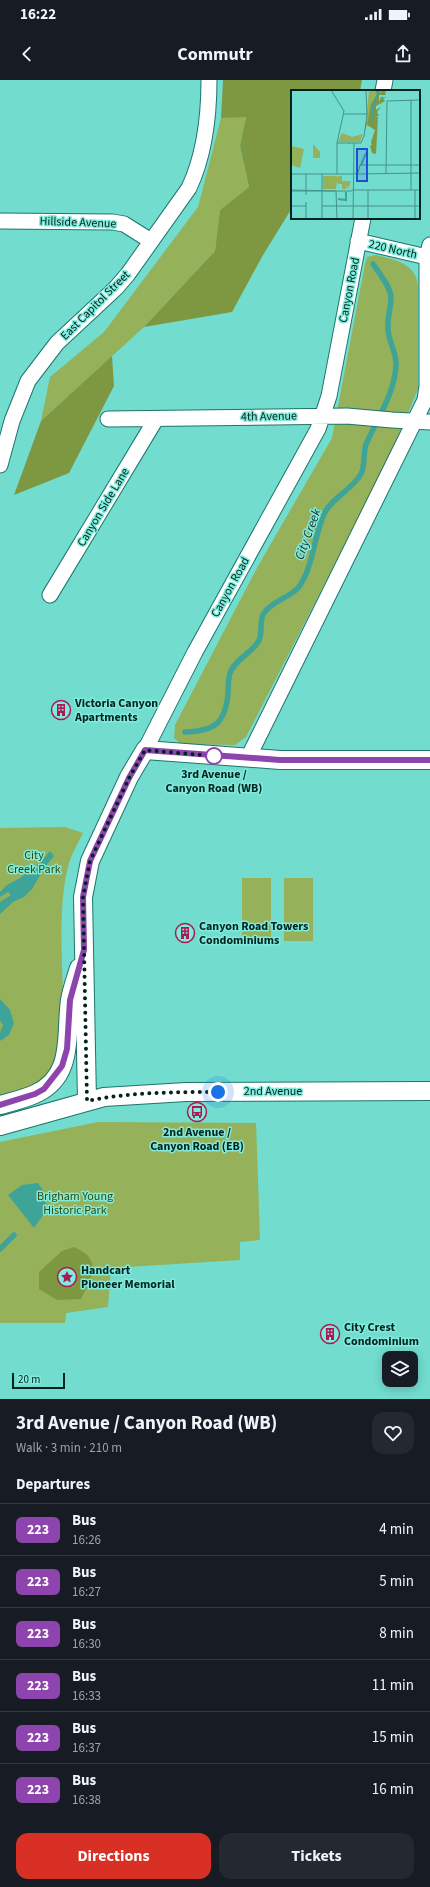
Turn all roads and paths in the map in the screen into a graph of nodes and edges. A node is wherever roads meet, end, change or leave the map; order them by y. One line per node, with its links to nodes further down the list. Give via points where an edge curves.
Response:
1 (208, 80): 6 (street, East Capitol Street, via 206,131 194,176 182,199)
2 (385, 80): 3 (street)
3 (383, 90)
4 (363, 219): 7 (street, Canyon Road)
5 (0, 221): 6 (street, Hillside Avenue, via 113,222 124,224)
6 (151, 241): 13 (street, East Capitol Street, via 116,288 58,343 28,381 12,421)
7 (358, 241): 8 (street, 220 North); 9 (street, Canyon Road)
8 (429, 251): 12 (street)
9 (323, 416): 10 (street, 4th Avenue); 12 (street, 4th Avenue, via 364,416); 15 (street, Canyon Road)
10 (156, 418): 11 (street, 4th Avenue); 14 (street, Canyon Side Lane)
11 (108, 419)
12 (423, 422): 16 (street)
13 (0, 465)
14 (50, 595)
15 (145, 750): 16 (street); 18 (street, Canyon Road, via 90,861 83,897)
16 (248, 758): 17 (street)
17 (430, 760)
18 (84, 950): 20 (street, Canyon Road); 21 (street, Canyon Road, via 70,1000 66,1056 62,1066 44,1089)
19 (430, 1092): 20 (street, 2nd Avenue, via 186,1092 104,1097)
20 (87, 1101): 22 (street, 2nd Avenue)
21 (0, 1105)
22 (0, 1126)

